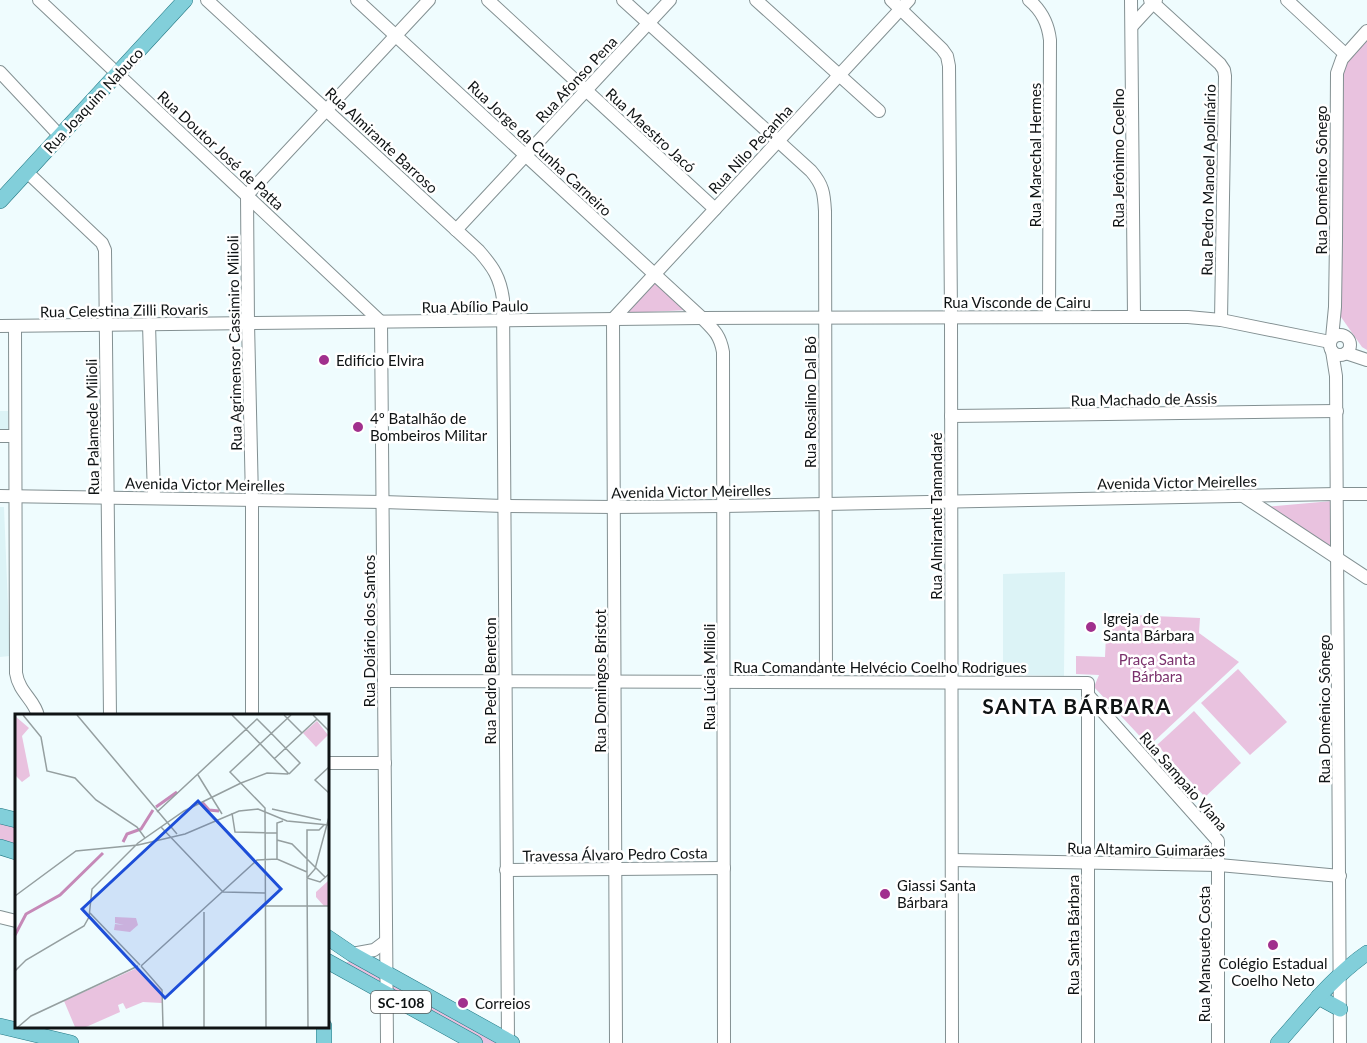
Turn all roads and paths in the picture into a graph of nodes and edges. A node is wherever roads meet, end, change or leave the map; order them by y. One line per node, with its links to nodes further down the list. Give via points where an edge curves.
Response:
1 (39, 0): 22 (street, Rua Doutor José de Patta)
2 (185, 0): 22 (main road, Rua Joaquim Nabuco)
3 (207, 0): 25 (street, Rua Almirante Barroso)
4 (357, 0): 19 (street, Rua Jorge da Cunha Carneiro)
5 (429, 0): 19 (street)
6 (488, 0): 24 (street, Rua Maestro Jacó)
7 (623, 0): 16 (street, Rua Rosalino Dal Bó)
8 (670, 0): 16 (street, Rua Afonso Pena)
9 (756, 0): 23 (street)
10 (891, 0): 15 (street, Rua Almirante Tamandaré)
11 (1029, 0): 38 (street, Rua Marechal Hermes, via 1046,21 1050,40)
12 (1131, 0): 17 (street, Rua Jerônimo Coelho)
13 (1287, 0): 20 (street)
14 (1153, 1): 17 (street); 43 (street, Rua Pedro Manoel Apolinário, via 1224,70)
15 (905, 5): 23 (street, Rua Nilo Peçanha); 37 (street, Rua Almirante Tamandaré, via 942,49 949,66)
16 (648, 23): 24 (street, Rua Afonso Pena); 28 (street, Rua Rosalino Dal Bó)
17 (1132, 26): 39 (street, Rua Jerônimo Coelho)
18 (1367, 31): 20 (street)
19 (396, 36): 25 (street); 29 (street, Rua Jorge da Cunha Carneiro)
20 (1345, 54): 36 (street, Rua Domênico Sônego, via 1338,66 1336,84)
21 (0, 72): 27 (street)
22 (118, 73): 27 (main road, Rua Joaquim Nabuco); 31 (street, Rua Doutor José de Patta)
23 (839, 75): 26 (street); 28 (street, Rua Nilo Peçanha)
24 (586, 90): 29 (street, Rua Afonso Pena); 33 (street, Rua Maestro Jacó)
25 (327, 111): 31 (street); 34 (street, Rua Almirante Barroso)
26 (879, 111)
27 (60, 136): 30 (main road, Rua Joaquim Nabuco)
28 (778, 141): 33 (street, Rua Nilo Peçanha); 41 (street, Rua Rosalino Dal Bó, via 817,178 824,191)
29 (525, 156): 34 (street, Rua Afonso Pena); 35 (street, Rua Jorge da Cunha Carneiro)
30 (27, 172): 32 (main road, Rua Joaquim Nabuco); 48 (street, Rua Palamede Milioli, via 102,243)
31 (247, 195): 45 (street, Rua Doutor José de Patta); 46 (street, Rua Agrimensor Cassimiro Milioli)
32 (0, 201)
33 (715, 209): 35 (street, Rua Nilo Peçanha)
34 (456, 230): 44 (street, Rua Almirante Barroso, via 494,269 502,291)
35 (654, 274): 40 (street, Rua Jorge da Cunha Carneiro); 42 (street, Rua Nilo Peçanha)
36 (1335, 308): 51 (street, Rua Domênico Sônego); 52 (street, Rua Domênico Sônego)
37 (951, 317): 38 (street, Rua Visconde de Cairu); 41 (street, Rua Visconde de Cairu); 57 (street, Rua Almirante Tamandaré)
38 (1049, 317): 39 (street, Rua Visconde de Cairu)
39 (1134, 317): 43 (street, Rua Visconde de Cairu)
40 (702, 318): 41 (street, Rua Visconde de Cairu); 42 (street, Rua Abílio Paulo); 72 (street, Rua Lúcia Milioli, via 718,335 723,352)
41 (825, 318): 70 (street, Rua Rosalino Dal Bó)
42 (613, 319): 44 (street, Rua Abílio Paulo); 73 (street, Rua Domingos Bristot)
43 (1221, 320): 51 (street, Rua Visconde de Cairu)
44 (503, 321): 45 (street, Rua Abílio Paulo); 71 (street, Rua Pedro Beneton)
45 (381, 322): 46 (street, Rua Abílio Paulo); 69 (street, Rua Dolário dos Santos)
46 (248, 323): 47 (street, Rua Celestina Zilli Rovaris); 67 (street, Rua Agrimensor Cassimiro Milioli)
47 (149, 324): 48 (street, Rua Celestina Zilli Rovaris); 66 (street)
48 (106, 325): 50 (street, Rua Celestina Zilli Rovaris); 65 (street, Rua Palamede Milioli)
49 (0, 326): 50 (street, Rua Celestina Zilli Rovaris)
50 (15, 326): 59 (street)
51 (1331, 344): 52 (street, via 1338,355); 52 (street, via 1338,334); 55 (street, Rua Domênico Sônego)
52 (1347, 346): 53 (street); 54 (street); 55 (street, Rua Domênico Sônego)
53 (1367, 355)
54 (1367, 360)
55 (1336, 376): 56 (street, Rua Domênico Sônego)
56 (1336, 411): 57 (street, Rua Machado de Assis); 60 (street, Rua Domênico Sônego)
57 (951, 416): 68 (street, Rua Almirante Tamandaré)
58 (0, 436): 59 (street)
59 (14, 436): 62 (street)
60 (1337, 494): 61 (street, Avenida Victor Meirelles); 64 (street, Avenida Victor Meirelles); 74 (street, Rua Domênico Sônego)
61 (1367, 494)
62 (15, 495): 63 (street, Avenida Victor Meirelles); 65 (street, Avenida Victor Meirelles); 83 (street, via 16,673)
63 (0, 496)
64 (1243, 496): 68 (street, Avenida Victor Meirelles); 74 (street)
65 (108, 497): 66 (street, Avenida Victor Meirelles); 84 (street, Rua Palamede Milioli)
66 (154, 498): 67 (street, Avenida Victor Meirelles)
67 (252, 499): 69 (street, Avenida Victor Meirelles); 85 (street, Rua Agrimensor Cassimiro Milioli)
68 (952, 501): 70 (street, Avenida Victor Meirelles); 81 (street, Rua Almirante Tamandaré)
69 (383, 502): 71 (street, Avenida Victor Meirelles); 77 (street, Rua Dolário dos Santos)
70 (825, 503): 72 (street, Avenida Victor Meirelles); 80 (street, Rua Rosalino Dal Bó)
71 (504, 506): 73 (street, Avenida Victor Meirelles); 76 (street, Rua Pedro Beneton)
72 (723, 506): 73 (street, Avenida Victor Meirelles); 79 (street, Rua Lúcia Milioli)
73 (614, 507): 78 (street, Rua Domingos Bristot)
74 (1338, 559): 75 (street); 98 (street, Rua Domênico Sônego)
75 (1367, 578)
76 (505, 680): 77 (street, Rua Comandante Helvécio Coelho Rodrigues); 78 (street, Rua Comandante Helvécio Coelho Rodrigues); 97 (street, Rua Pedro Beneton)
77 (384, 681): 87 (street, Rua Dolário dos Santos)
78 (615, 681): 79 (street, Rua Comandante Helvécio Coelho Rodrigues); 96 (street, Rua Domingos Bristot)
79 (724, 681): 80 (street, Rua Comandante Helvécio Coelho Rodrigues); 95 (street, Rua Lúcia Milioli)
80 (826, 682): 81 (street, Rua Comandante Helvécio Coelho Rodrigues)
81 (952, 682): 82 (street, Rua Comandante Helvécio Coelho Rodrigues); 92 (street, Rua Almirante Tamandaré)
82 (1088, 689): 93 (street, Rua Santa Bárbara); 94 (street, Rua Sampaio Viana, via 1218,841)
83 (38, 714)
84 (110, 714)
85 (252, 714)
86 (328, 763): 87 (street)
87 (384, 763): 102 (street, Rua Dolário dos Santos)
88 (0, 816): 89 (main road)
89 (15, 820)
90 (0, 847): 91 (main road)
91 (15, 852)
92 (952, 860): 93 (street, Rua Altamiro Guimarães); 120 (street, Rua Almirante Tamandaré)
93 (1088, 862): 94 (street, Rua Altamiro Guimarães); 121 (street, Rua Santa Bárbara)
94 (1219, 865): 98 (street, Rua Altamiro Guimarães); 122 (street, Rua Mansueto Costa)
95 (724, 868): 96 (street, Travessa Álvaro Pedro Costa); 119 (street, Rua Lúcia Milioli)
96 (615, 869): 97 (street, Travessa Álvaro Pedro Costa); 118 (street, Rua Domingos Bristot)
97 (506, 870): 114 (street, Rua Pedro Beneton)
98 (1340, 876): 108 (street, Rua Domênico Sônego)
99 (0, 917): 100 (street)
100 (15, 921)
101 (328, 939): 104 (main road, SC-108)
102 (386, 940): 104 (street, via 374,950); 107 (street, Rua Dolário dos Santos)
103 (1367, 953): 108 (main road)
104 (352, 954): 105 (main road); 107 (main road, SC-108)
105 (328, 961)
106 (328, 963): 109 (main road, SC-108)
107 (386, 973): 109 (street, Rua Dolário dos Santos); 114 (main road, SC-108)
108 (1341, 974): 110 (main road); 111 (street, Rua Domênico Sônego)
109 (386, 994): 116 (street, Rua Dolário dos Santos); 117 (main road, SC-108)
110 (1318, 997): 111 (main road); 123 (main road)
111 (1340, 1010): 124 (street, Rua Domênico Sônego)
112 (0, 1026): 113 (main road)
113 (48, 1036): 115 (main road)
114 (510, 1042)
115 (71, 1043)
116 (387, 1043)
117 (476, 1043)
118 (616, 1043)
119 (724, 1043)
120 (952, 1043)
121 (1088, 1043)
122 (1218, 1043)
123 (1278, 1043)
124 (1340, 1043)

